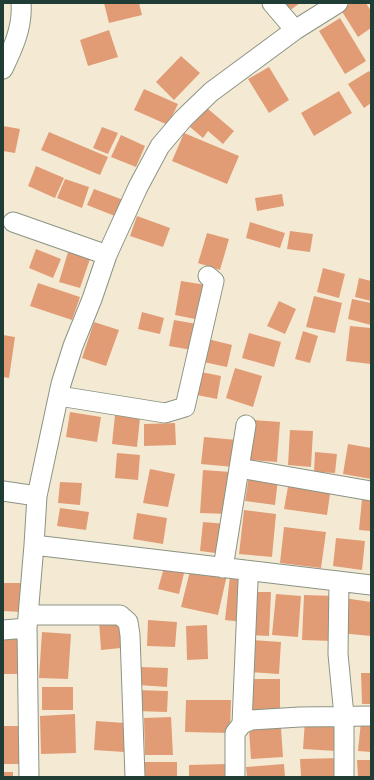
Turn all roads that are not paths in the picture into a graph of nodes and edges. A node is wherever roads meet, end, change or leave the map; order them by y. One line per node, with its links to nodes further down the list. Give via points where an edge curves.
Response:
1 (21, 3): 5 (street, via 22,14 16,41)
2 (272, 3): 4 (street)
3 (338, 3): 4 (street)
4 (294, 30): 7 (street, via 211,92 160,146)
5 (3, 70)
6 (13, 222): 7 (street)
7 (107, 255): 9 (street, via 73,346)
8 (208, 276): 9 (street, via 214,281 185,407 165,413)
9 (59, 396): 14 (street)
10 (246, 425): 11 (street)
11 (239, 468): 13 (street); 16 (street)
12 (3, 491): 14 (street)
13 (371, 491)
14 (37, 496): 15 (street)
15 (34, 545): 16 (street); 20 (street)
16 (223, 568): 18 (street)
17 (248, 581): 24 (street)
18 (339, 581): 19 (street); 22 (street, via 338,654)
19 (371, 585)
20 (27, 621): 21 (street); 25 (street); 26 (street, via 120,616 128,622)
21 (3, 630)
22 (344, 716): 23 (street); 24 (street, via 251,720); 28 (street)
23 (371, 716)
24 (242, 724): 27 (street, via 235,733)
25 (29, 777)
26 (135, 777)
27 (235, 777)
28 (344, 777)

